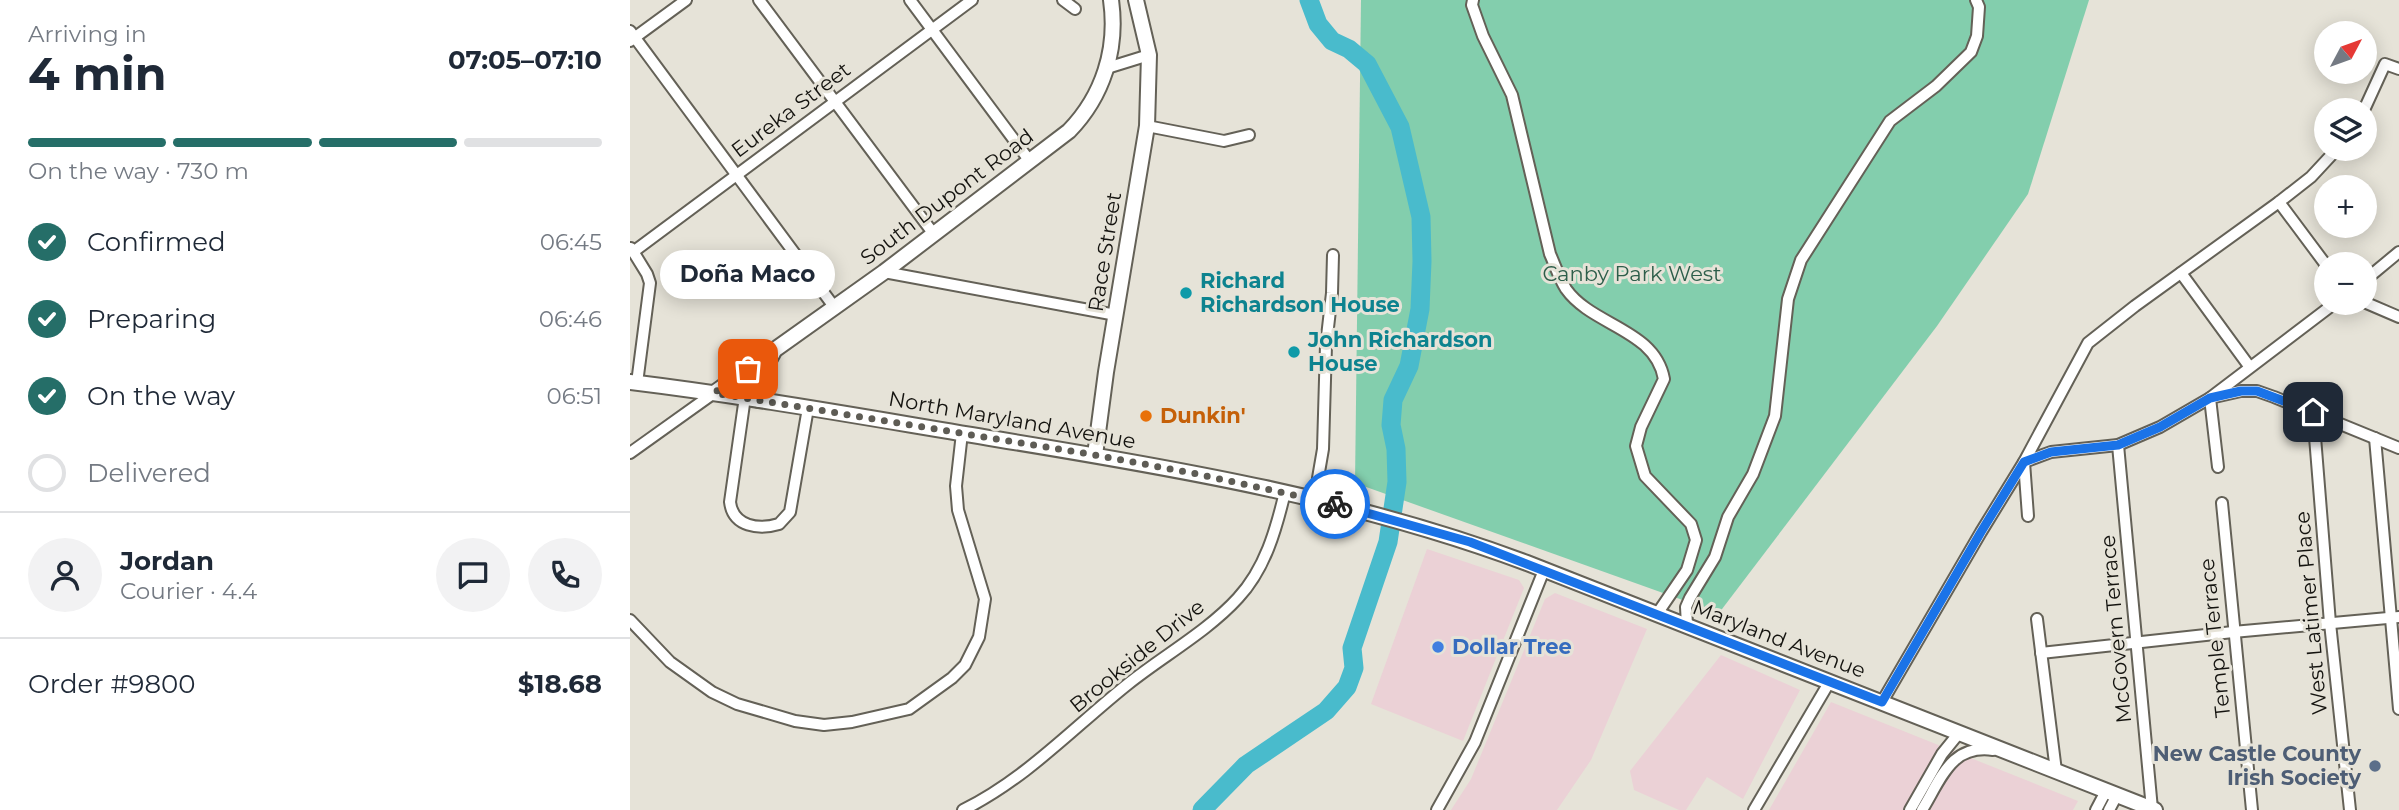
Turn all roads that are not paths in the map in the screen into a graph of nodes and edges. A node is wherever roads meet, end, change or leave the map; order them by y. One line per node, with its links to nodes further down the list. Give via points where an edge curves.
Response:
1 (686, 0): 12 (street)
2 (759, 0): 17 (street)
3 (910, 0): 11 (street)
4 (972, 0): 11 (street, Eureka Street)
5 (1063, 0): 10 (street)
6 (1111, 0): 14 (main road, South Dupont Road, via 1113,32)
7 (1136, 0): 13 (main road)
8 (1473, 0): 59 (street, via 1483,36 1512,96 1549,254 1559,276 1583,306 1650,349 1663,372 1636,446 1645,476 1691,524 1696,540 1687,570)
9 (1976, 0): 64 (street, via 1977,36 1971,52 1890,121 1801,260 1788,299 1775,416 1715,556 1686,607)
10 (1075, 9)
11 (932, 30): 17 (street, Eureka Street); 20 (street)
12 (632, 36): 22 (street)
13 (1149, 55): 14 (street); 18 (main road, Race Street)
14 (1107, 68): 20 (main road, South Dupont Road, via 1079,121)
15 (2399, 69): 16 (street, via 2385,64)
16 (2369, 98)
17 (835, 102): 22 (street, Eureka Street); 24 (street)
18 (1147, 126): 19 (street, via 1224,141); 34 (main road, Race Street)
19 (1249, 135)
20 (1029, 160): 24 (main road, South Dupont Road)
21 (2326, 161): 23 (street)
22 (737, 174): 25 (street, Eureka Street); 32 (street)
23 (2279, 202): 26 (street); 31 (street)
24 (933, 233): 30 (main road, South Dupont Road)
25 (631, 249): 39 (street, via 650,282)
26 (2316, 252)
27 (2399, 252): 29 (street)
28 (1333, 255): 55 (street)
29 (2377, 270)
30 (884, 272): 32 (main road, South Dupont Road); 34 (street)
31 (2181, 273): 38 (street); 52 (street, via 2088,342)
32 (835, 308): 37 (main road, South Dupont Road)
33 (2377, 308): 36 (street)
34 (1116, 314): 51 (main road, Race Street)
35 (2319, 315): 38 (street)
36 (2399, 317)
37 (776, 349): 40 (main road, South Dupont Road); 43 (main road, via 766,366)
38 (2249, 366): 42 (street)
39 (633, 382): 40 (main road, North Maryland Avenue)
40 (714, 393): 41 (main road, North Maryland Avenue); 50 (street, South Dupont Road)
41 (744, 397): 43 (main road, North Maryland Avenue); 44 (street, via 730,502 741,522 757,528 779,524 790,512)
42 (2210, 398): 45 (street, via 2257,391); 48 (street); 53 (street)
43 (760, 400): 44 (main road, North Maryland Avenue)
44 (808, 408): 46 (main road, North Maryland Avenue)
45 (2313, 412): 47 (street); 63 (street, West Latimer Place)
46 (962, 433): 51 (main road, North Maryland Avenue); 62 (street, via 956,486 958,510 985,599 979,637 965,665 909,709 824,724 794,721 737,704 670,662)
47 (2375, 438): 49 (street); 60 (street)
48 (2118, 445): 52 (street, via 2051,452); 66 (street, McGovern Terrace)
49 (2399, 448)
50 (630, 453)
51 (1095, 455): 54 (main road, North Maryland Avenue)
52 (2024, 462): 57 (street); 69 (street)
53 (2218, 467)
54 (1284, 492): 55 (main road, North Maryland Avenue); 76 (street, Brookside Drive, via 1273,538 1257,573 1238,598 1127,684 1041,759)
55 (1319, 500): 58 (main road, North Maryland Avenue, via 1470,542)
56 (2222, 503): 65 (street, Temple Terrace)
57 (2028, 516)
58 (1544, 569): 59 (main road, Maryland Avenue); 77 (street, via 1475,742)
59 (1657, 614): 64 (main road, Maryland Avenue)
60 (2395, 618): 63 (street); 70 (street)
61 (2037, 619): 67 (street)
62 (630, 620)
63 (2330, 623): 65 (street); 84 (street, West Latimer Place)
64 (1687, 625): 68 (main road, Maryland Avenue)
65 (2233, 632): 66 (street); 83 (street, Temple Terrace)
66 (2138, 642): 67 (street); 75 (street, McGovern Terrace)
67 (2041, 653): 73 (street)
68 (1830, 681): 69 (main road, Maryland Avenue); 78 (street)
69 (1882, 702): 71 (main road, Maryland Avenue)
70 (2399, 709)
71 (1959, 733): 72 (main road, Maryland Avenue); 79 (street)
72 (2008, 752): 73 (main road, Maryland Avenue); 80 (street, via 1981,748 1955,758)
73 (2056, 771): 74 (main road, Maryland Avenue)
74 (2112, 793): 75 (main road, Maryland Avenue); 81 (street); 82 (street)
75 (2154, 809)
76 (964, 810)
77 (1437, 810)
78 (1754, 810)
79 (1910, 810)
80 (1922, 810)
81 (2096, 810)
82 (2109, 810)
83 (2252, 810)
84 (2350, 810)

